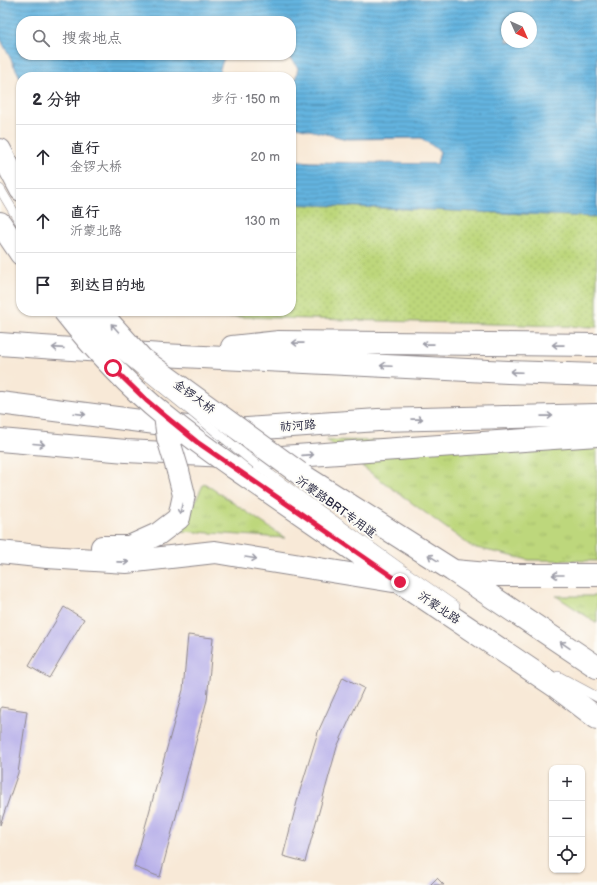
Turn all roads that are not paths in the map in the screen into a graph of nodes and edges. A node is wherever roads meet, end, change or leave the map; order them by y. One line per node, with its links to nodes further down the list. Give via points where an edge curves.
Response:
1 (0, 150): 2 (main road)
2 (16, 180)
3 (0, 189): 4 (lane)
4 (16, 216)
5 (0, 223): 6 (main road)
6 (16, 247)
7 (68, 316): 16 (main road, 沂蒙北路, bridge, via 113,368)
8 (85, 316): 25 (lane, 沂蒙路BRT专用道, bridge, via 112,347 257,465)
9 (103, 316): 22 (main road, 金锣大桥, one-way to 9, bridge, via 299,473 142,359)
10 (0, 343): 12 (main road, one-way to 10)
11 (597, 345): 12 (main road, one-way to 12, via 279,342)
12 (162, 355): 13 (main road, one-way to 12)
13 (597, 375)
14 (0, 404): 17 (main road, 祊河路, one-way to 17)
15 (597, 415): 17 (main road, 祊河路, one-way to 15, via 378,420)
16 (165, 416): 20 (main road, one-way to 20, bridge, via 168,438 184,495 179,518 158,534 129,547 64,547); 24 (main road, 沂蒙北路, bridge, via 197,442)
17 (218, 431): 18 (main road, via 473,436)
18 (597, 435): 19 (main road, one-way to 18, via 126,451 267,458)
19 (0, 440)
20 (0, 541)
21 (0, 552): 24 (main road, one-way to 24, via 126,562 215,552)
22 (452, 570): 23 (main road, one-way to 22, via 499,575); 26 (main road, one-way to 22)
23 (597, 575)
24 (400, 582): 29 (main road, 沂蒙北路, via 555,686)
25 (464, 612)
26 (597, 667)
27 (548, 669): 28 (lane)
28 (597, 697)
29 (597, 718)

